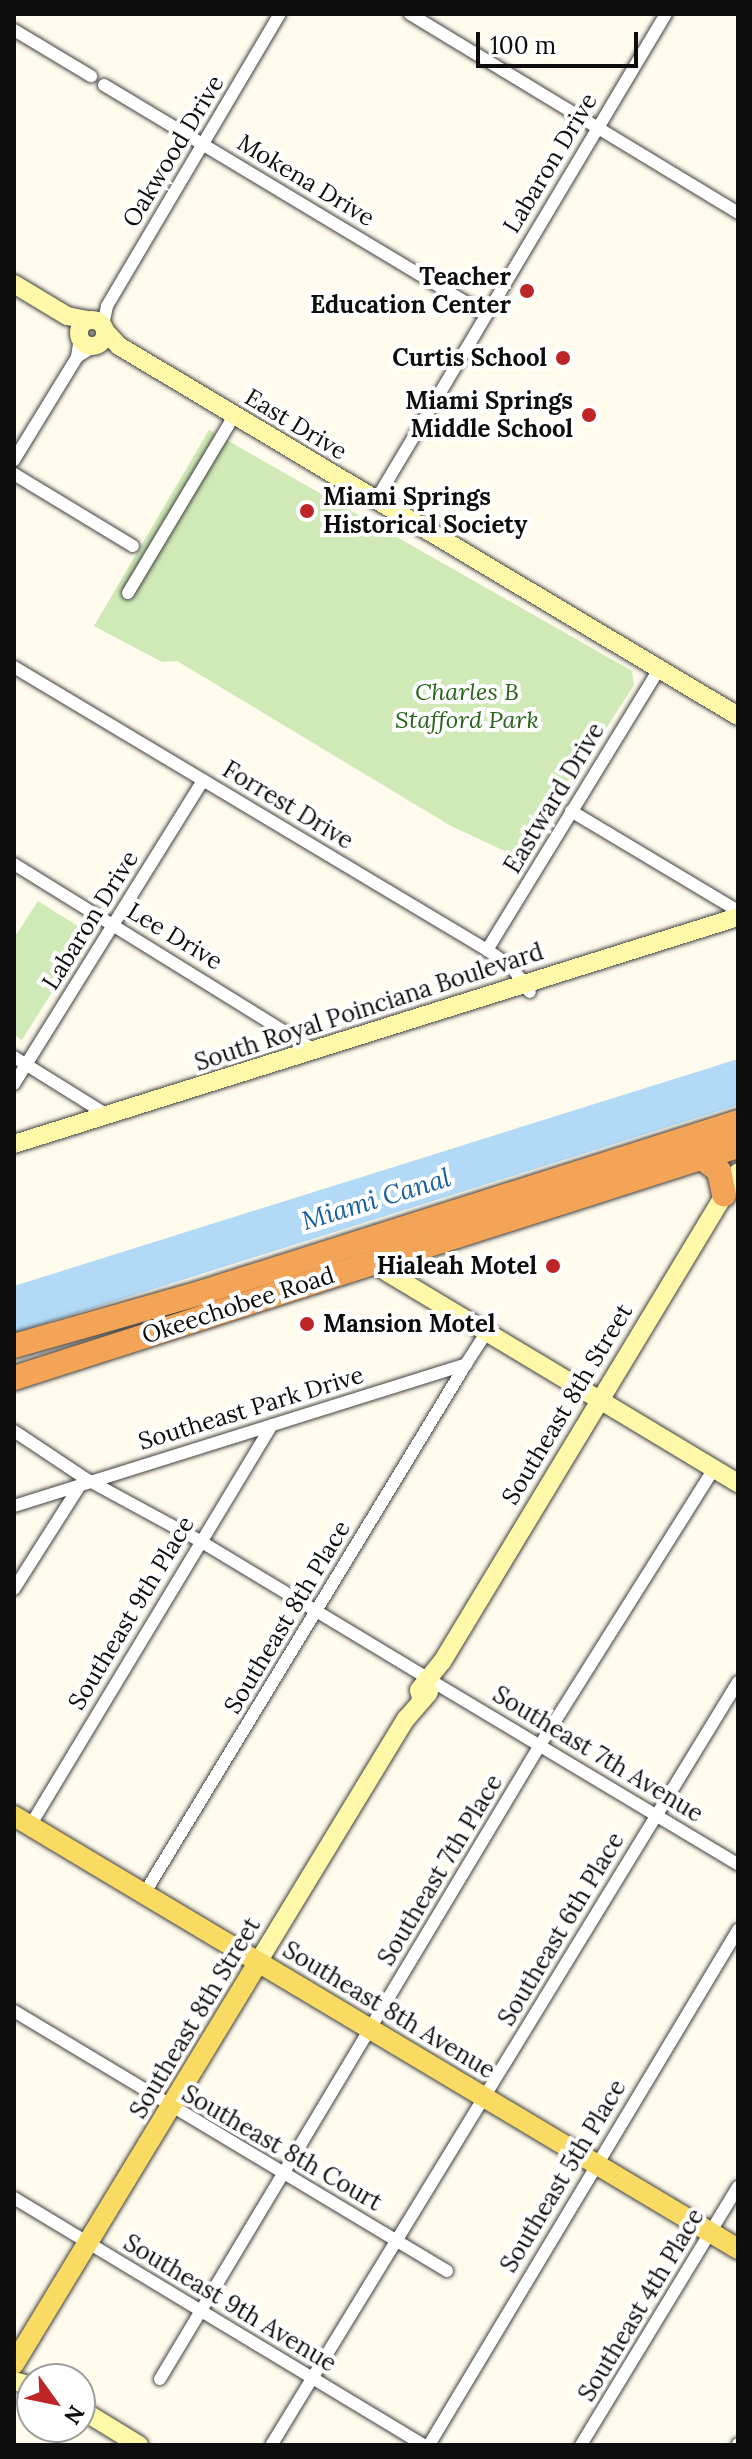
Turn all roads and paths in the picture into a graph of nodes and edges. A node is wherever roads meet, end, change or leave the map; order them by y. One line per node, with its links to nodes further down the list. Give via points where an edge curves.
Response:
1 (280, 14): 8 (street, Oakwood Drive)
2 (410, 14): 7 (street)
3 (666, 14): 7 (street, Labaron Drive)
4 (14, 30): 5 (street)
5 (91, 76)
6 (104, 85): 8 (street, Mokena Drive)
7 (597, 129): 9 (street); 11 (street, Labaron Drive)
8 (203, 144): 11 (street, Mokena Drive); 12 (street, Oakwood Drive)
9 (738, 213)
10 (14, 284): 12 (street, East Drive)
11 (485, 314): 16 (street, Labaron Drive)
12 (94, 330): 13 (street, East Drive); 14 (street, Oakwood Drive)
13 (234, 416): 16 (street, East Drive); 18 (street)
14 (14, 460)
15 (14, 474): 17 (street)
16 (376, 500): 20 (street, East Drive)
17 (133, 546)
18 (128, 593)
19 (14, 667): 22 (street, Forrest Drive)
20 (659, 669): 21 (street, East Drive); 23 (street, Eastward Drive)
21 (738, 716)
22 (203, 780): 26 (street, Labaron Drive); 28 (street, Forrest Drive)
23 (571, 811): 25 (street); 28 (street, Eastward Drive)
24 (14, 864): 26 (street, Lee Drive)
25 (738, 914): 29 (street, South Royal Poinciana Boulevard)
26 (112, 924): 30 (street, Lee Drive); 32 (street, Labaron Drive)
27 (738, 930): 29 (street, South Royal Poinciana Boulevard)
28 (487, 950): 29 (street, Forrest Drive, via 511,966)
29 (527, 987): 30 (street, South Royal Poinciana Boulevard); 38 (street, South Royal Poinciana Boulevard)
30 (312, 1049): 34 (street, South Royal Poinciana Boulevard)
31 (14, 1057): 32 (street)
32 (26, 1064): 33 (street, Labaron Drive); 34 (street)
33 (14, 1084)
34 (107, 1115): 36 (street, South Royal Poinciana Boulevard)
35 (738, 1122): 45 (highway, Okeechobee Road, via 200,1293)
36 (14, 1144)
37 (738, 1146): 39 (highway, Okeechobee Road)
38 (14, 1156)
39 (701, 1157): 41 (highway, via 719,1171); 42 (highway, Okeechobee Road)
40 (738, 1172): 41 (street, Southeast 8th Street)
41 (724, 1194): 49 (street, Southeast 8th Street)
42 (370, 1262): 43 (highway, Okeechobee Road); 44 (street)
43 (168, 1327): 47 (highway); 48 (highway, Okeechobee Road)
44 (487, 1332): 46 (street); 49 (street)
45 (14, 1346)
46 (466, 1364): 50 (street, Southeast Park Drive); 58 (street, Southeast 8th Place)
47 (14, 1367)
48 (14, 1378)
49 (599, 1400): 52 (street); 59 (street, Southeast 8th Street)
50 (272, 1425): 53 (street, Southeast Park Drive); 56 (street, Southeast 9th Place)
51 (14, 1431): 53 (street, Southeast 7th Avenue)
52 (714, 1469): 54 (street); 61 (street, Southeast 7th Place)
53 (86, 1479): 55 (street, Southeast Park Drive); 56 (street, Southeast 7th Avenue); 57 (street)
54 (738, 1483)
55 (14, 1506)
56 (200, 1541): 58 (street, Southeast 7th Avenue); 63 (street, Southeast 9th Place)
57 (14, 1589)
58 (317, 1611): 59 (street, Southeast 7th Avenue); 65 (street, Southeast 8th Place)
59 (431, 1681): 61 (street, Southeast 7th Avenue); 67 (street, Southeast 8th Street)
60 (738, 1682): 62 (street, Southeast 6th Place)
61 (540, 1745): 62 (street, Southeast 7th Avenue); 69 (street, Southeast 7th Place)
62 (657, 1815): 64 (street, Southeast 7th Avenue); 70 (street, Southeast 6th Place)
63 (22, 1821): 65 (main road, Southeast 8th Avenue)
64 (738, 1864)
65 (144, 1894): 67 (main road, Southeast 8th Avenue)
66 (738, 1930): 72 (street, Southeast 5th Place)
67 (258, 1962): 69 (main road, Southeast 8th Avenue); 71 (main road, Southeast 8th Street)
68 (14, 2011): 71 (street, Southeast 8th Court)
69 (370, 2029): 70 (main road, Southeast 8th Avenue); 73 (street, Southeast 7th Place)
70 (485, 2097): 72 (main road, Southeast 8th Avenue); 77 (street, Southeast 6th Place)
71 (171, 2109): 73 (street, Southeast 8th Court); 78 (main road, Southeast 8th Street)
72 (595, 2163): 76 (main road, Southeast 8th Avenue); 88 (street, Southeast 5th Place)
73 (283, 2174): 77 (street, Southeast 8th Court); 81 (street, Southeast 7th Place)
74 (738, 2187): 76 (street, Southeast 4th Place)
75 (14, 2198): 78 (street, Southeast 9th Avenue)
76 (710, 2232): 79 (main road, Southeast 8th Avenue); 89 (street, Southeast 4th Place)
77 (397, 2241): 80 (street, Southeast 8th Court); 84 (street, Southeast 6th Place)
78 (89, 2243): 81 (street, Southeast 9th Avenue); 82 (main road, Southeast 8th Street)
79 (738, 2249)
80 (447, 2271)
81 (202, 2309): 83 (street, Southeast 7th Place); 84 (street, Southeast 9th Avenue)
82 (14, 2364)
83 (160, 2379)
84 (312, 2379): 86 (street, Southeast 6th Place); 88 (street, Southeast 9th Avenue)
85 (96, 2419): 87 (street)
86 (272, 2444)
87 (139, 2445)
88 (426, 2445)
89 (581, 2445)

